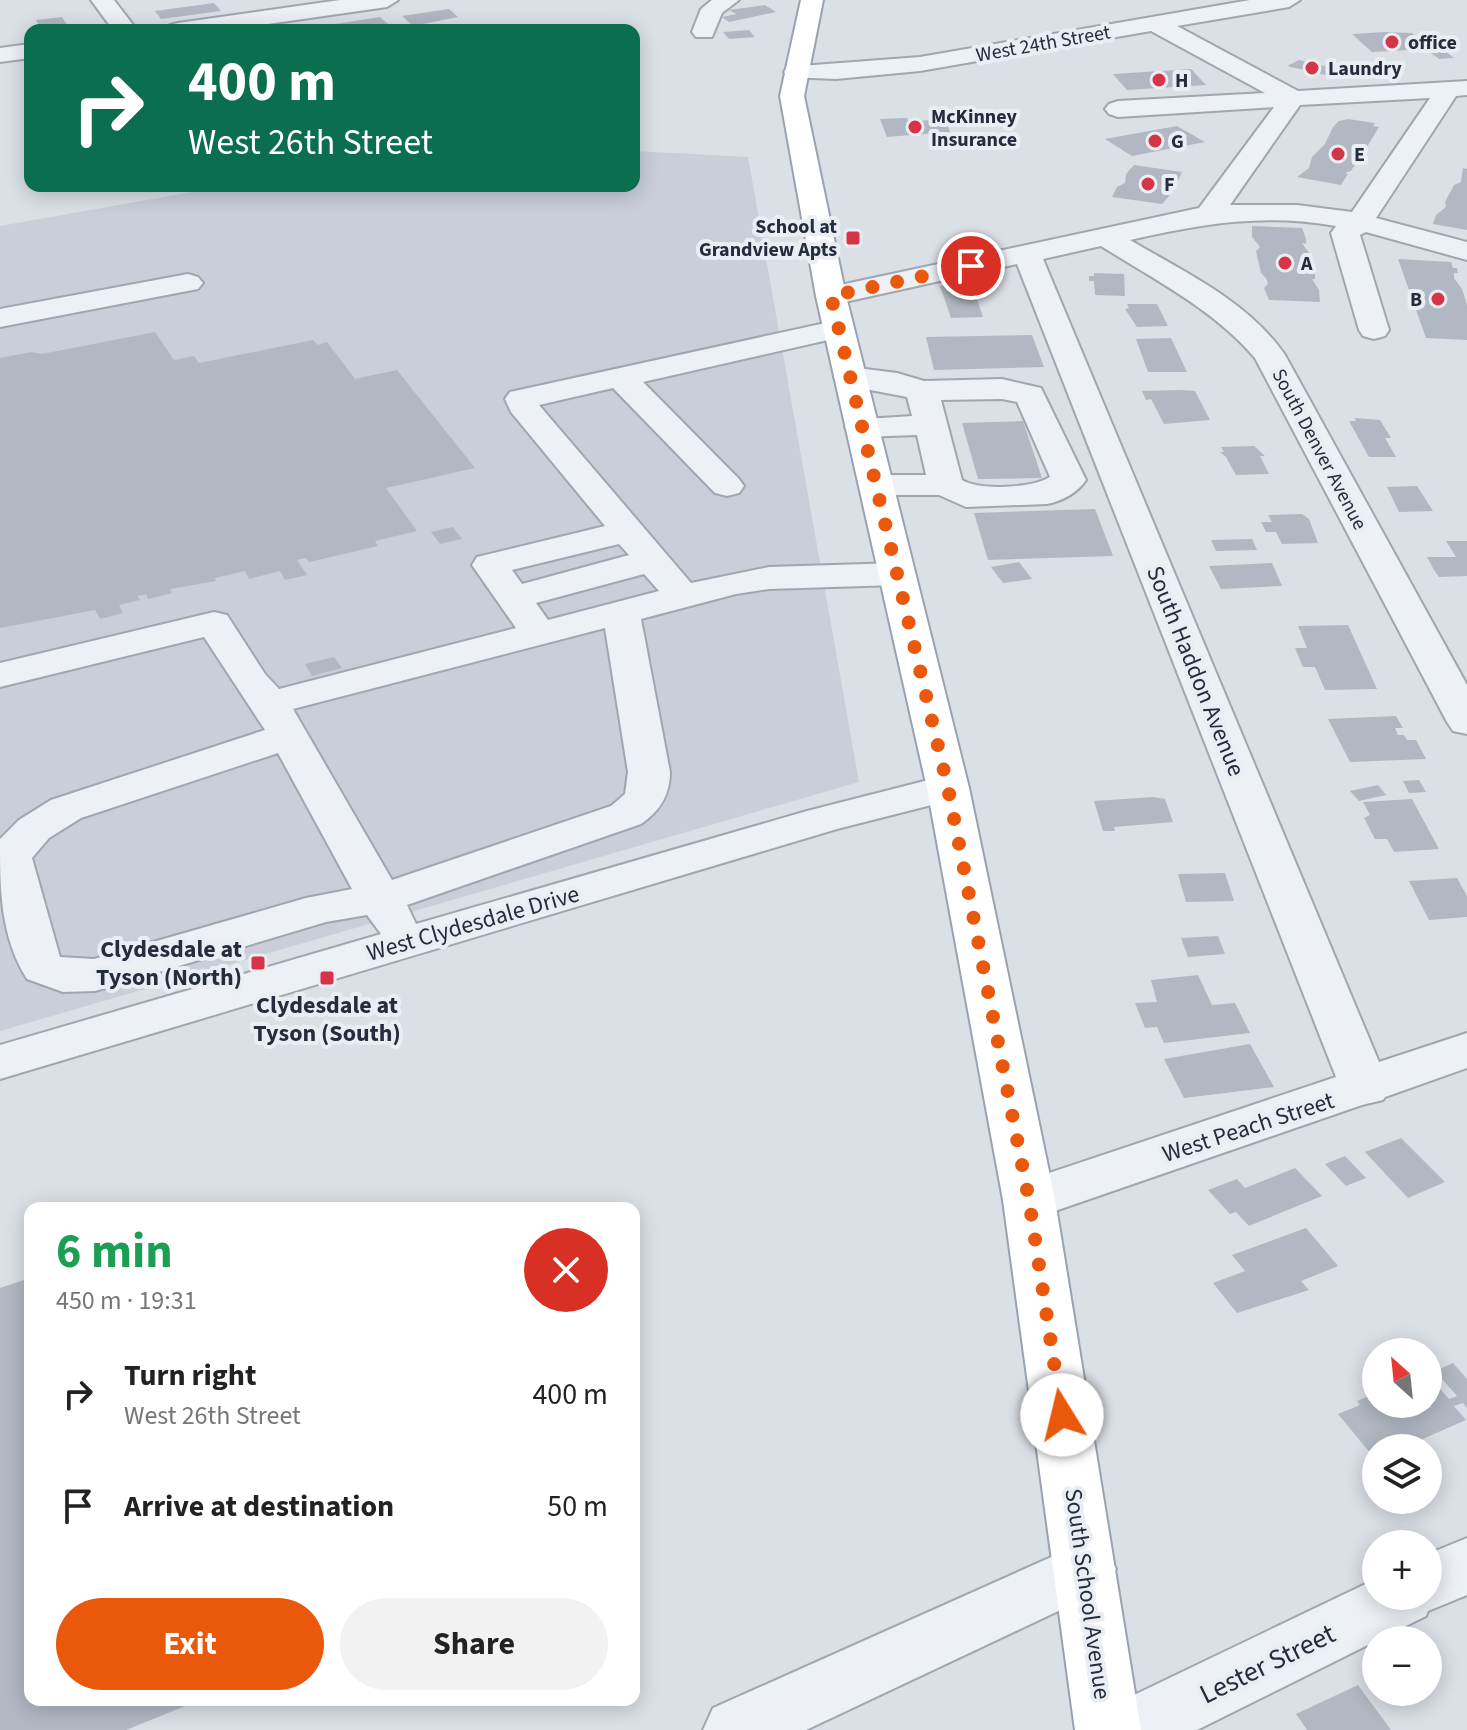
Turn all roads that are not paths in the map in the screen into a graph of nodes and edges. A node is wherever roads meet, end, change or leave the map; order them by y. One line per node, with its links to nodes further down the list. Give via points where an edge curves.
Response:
1 (102, 0): 7 (street)
2 (387, 0): 8 (street)
3 (728, 0): 9 (street, via 712,9)
4 (812, 0): 12 (main road, South School Avenue)
5 (1289, 0): 6 (street, West 24th Street)
6 (1154, 23): 12 (street, West 24th Street, via 920,64); 14 (street)
7 (120, 24)
8 (220, 24)
9 (704, 32)
10 (24, 52): 11 (street)
11 (0, 55)
12 (796, 72): 22 (main road, South School Avenue, via 792,96)
13 (1457, 89): 14 (street); 17 (street)
14 (1293, 98): 15 (street); 16 (street)
15 (1118, 109)
16 (1209, 214): 17 (street, via 1287,212); 18 (street)
17 (1359, 222): 19 (street); 25 (street, via 1345,233)
18 (1115, 235): 20 (street); 43 (street, South Denver Avenue, via 1222,311 1269,355)
19 (1467, 251)
20 (1027, 254): 22 (street); 49 (street, South Haddon Avenue)
21 (188, 283): 23 (street)
22 (831, 296): 24 (main road, South School Avenue)
23 (0, 318)
24 (839, 329): 26 (street); 27 (main road, South School Avenue)
25 (1374, 330)
26 (619, 376): 33 (street); 34 (street, via 520,401)
27 (850, 377): 28 (street); 30 (main road, South School Avenue)
28 (922, 391): 29 (street); 32 (street, via 1002,389 1030,395 1069,480 1047,494 966,497)
29 (930, 425): 30 (street); 32 (street)
30 (862, 427): 31 (main road, South School Avenue)
31 (876, 485): 32 (street); 36 (main road, South School Avenue)
32 (946, 485)
33 (727, 486)
34 (627, 531): 35 (street); 38 (street, via 490,565)
35 (652, 560): 37 (street); 38 (street)
36 (897, 574): 37 (street, via 769,578); 44 (main road, South School Avenue)
37 (683, 597): 39 (street)
38 (514, 598): 40 (street)
39 (621, 613): 40 (street); 45 (street, via 649,772 644,803 626,815)
40 (539, 634): 42 (street)
41 (0, 675): 42 (street, via 214,623)
42 (280, 720): 45 (street); 45 (street, via 66,809 18,843 10,858 43,968 63,976 95,975 322,908)
43 (1467, 722)
44 (948, 788): 46 (street, West Clydesdale Drive); 50 (main road, South School Avenue)
45 (380, 899): 46 (street)
46 (405, 943): 48 (street, West Clydesdale Drive)
47 (1467, 1050): 49 (street, West Peach Street)
48 (0, 1062)
49 (1365, 1088): 50 (street, West Peach Street)
50 (1029, 1200): 52 (main road, South School Avenue)
51 (1467, 1565): 53 (street)
52 (1085, 1569): 55 (street); 56 (main road, South School Avenue)
53 (1442, 1577)
54 (1375, 1610): 57 (street, Lester Street)
55 (736, 1730)
56 (1108, 1730)
57 (1130, 1730)

